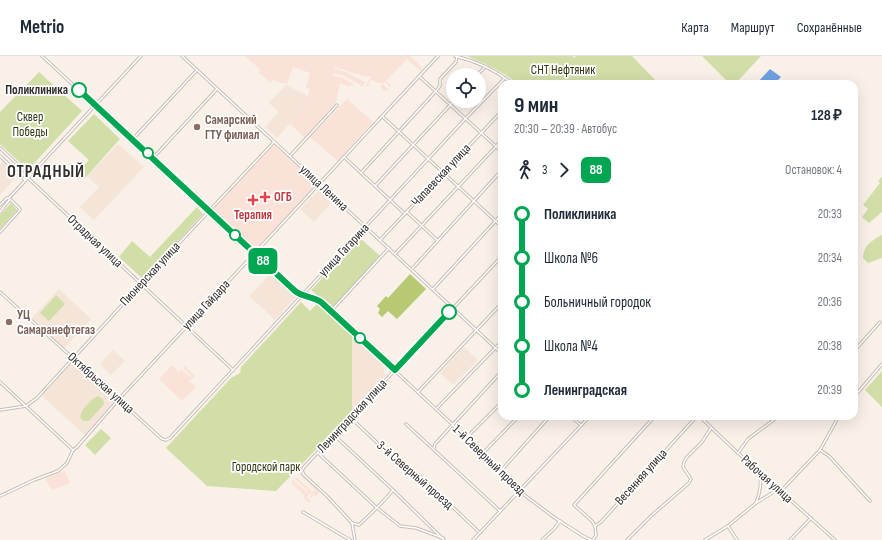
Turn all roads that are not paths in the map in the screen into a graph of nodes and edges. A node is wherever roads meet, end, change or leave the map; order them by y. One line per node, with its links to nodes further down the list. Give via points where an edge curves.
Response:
1 (42, 56): 15 (street, 1-й Северный проезд)
2 (141, 56): 15 (street)
3 (182, 56): 7 (street, улица Ленина)
4 (438, 56): 8 (street, улица Гайдара)
5 (456, 56): 6 (street); 13 (street, via 456,62 440,79 440,86)
6 (484, 67): 9 (street)
7 (197, 70): 12 (street, улица Ленина); 24 (street)
8 (420, 77): 13 (street); 20 (street, улица Гайдара)
9 (505, 78): 10 (street)
10 (508, 80)
11 (498, 85): 21 (street, улица Гагарина)
12 (217, 89): 25 (street, улица Ленина); 33 (street)
13 (436, 91): 14 (street); 22 (street)
14 (446, 100)
15 (96, 105): 24 (street, 1-й Северный проезд); 38 (street)
16 (337, 105): 31 (street)
17 (446, 108): 26 (street)
18 (455, 108): 21 (street)
19 (498, 115): 23 (street, Чапаевская улица)
20 (382, 117): 22 (street); 32 (street, улица Гайдара)
21 (466, 118): 23 (street); 34 (street, улица Гагарина)
22 (398, 131): 26 (street); 35 (street)
23 (481, 133): 28 (street); 36 (street, Чапаевская улица)
24 (133, 140): 33 (street, 1-й Северный проезд)
25 (274, 142): 31 (street, улица Ленина); 48 (street, Пионерская улица)
26 (413, 145): 34 (street); 41 (street)
27 (498, 145): 28 (street)
28 (496, 147): 42 (street)
29 (0, 148): 38 (street, Отрадная улица)
30 (0, 156): 39 (street)
31 (290, 156): 40 (street, улица Ленина)
32 (344, 157): 35 (street); 40 (street, улица Гайдара)
33 (153, 158): 48 (street, 1-й Северный проезд)
34 (428, 159): 36 (street); 45 (street, улица Гагарина)
35 (361, 173): 41 (street)
36 (444, 173): 42 (street); 50 (street, Чапаевская улица)
37 (498, 174): 46 (street)
38 (29, 177): 39 (street); 64 (street, Отрадная улица)
39 (26, 180): 43 (street)
40 (320, 184): 55 (street, улица Ленина); 60 (street, улица Гайдара)
41 (375, 186): 45 (street)
42 (459, 187): 46 (street); 54 (street)
43 (9, 198): 44 (street); 47 (street)
44 (11, 200): 49 (street); 56 (street, via 20,209)
45 (390, 200): 51 (street); 55 (street, улица Гагарина)
46 (474, 201): 53 (street); 58 (street)
47 (0, 205)
48 (210, 211): 60 (street, 1-й Северный проезд); 64 (street, Пионерская улица)
49 (0, 212)
50 (407, 212): 51 (street, Чапаевская улица); 54 (street)
51 (405, 214): 57 (street, Чапаевская улица)
52 (498, 219): 53 (street)
53 (496, 221): 65 (street)
54 (421, 225): 58 (street); 61 (street)
55 (366, 227): 57 (street, улица Ленина); 67 (street, улица Гагарина)
56 (0, 232)
57 (380, 240): 59 (street, улица Ленина)
58 (437, 240): 63 (street)
59 (389, 248): 61 (street, улица Ленина); 70 (street)
60 (255, 253): 67 (street, 1-й Северный проезд, via 295,291); 72 (street, улица Гайдара)
61 (395, 254): 63 (street, улица Ленина)
62 (498, 260): 69 (street, Ленинградская улица)
63 (412, 269): 65 (street, улица Ленина)
64 (142, 284): 72 (street, Отрадная улица); 77 (street, Пионерская улица)
65 (433, 289): 69 (street, улица Ленина)
66 (0, 292): 77 (street, Октябрьская улица)
67 (303, 295): 70 (street, 1-й Северный проезд, via 321,302); 79 (street, улица Гагарина)
68 (498, 307): 73 (street)
69 (453, 308): 73 (street, улица Ленина); 80 (street, Ленинградская улица)
70 (331, 312): 80 (street, 1-й Северный проезд)
71 (880, 322): 75 (street)
72 (186, 326): 79 (street, Отрадная улица); 85 (street, улица Гайдара)
73 (476, 331): 76 (street, улица Ленина); 83 (street)
74 (498, 345): 76 (street)
75 (858, 347)
76 (496, 348): 88 (street)
77 (74, 358): 85 (street, Октябрьская улица); 86 (street, Пионерская улица, via 37,398)
78 (882, 364): 84 (street)
79 (233, 370): 106 (street, улица Гагарина)
80 (395, 370): 83 (street, 1-й Северный проезд); 90 (street, Ленинградская улица)
81 (498, 375): 101 (street)
82 (0, 382): 86 (street)
83 (418, 392): 88 (street, 1-й Северный проезд)
84 (858, 392)
85 (119, 399): 106 (street, Октябрьская улица); 108 (street, улица Гайдара)
86 (26, 406): 89 (street); 108 (street)
87 (498, 406): 105 (street)
88 (436, 409): 101 (street, 1-й Северный проезд)
89 (0, 410)
90 (350, 418): 104 (street, Ленинградская улица); 129 (street, 3-й Северный проезд, via 408,472 419,474)
91 (515, 420): 112 (street)
92 (546, 420): 114 (street)
93 (574, 420): 102 (street)
94 (586, 420): 102 (street)
95 (651, 420): 127 (street, via 574,505)
96 (694, 420): 127 (street, Весенняя улица)
97 (702, 420): 103 (street, Рабочая улица)
98 (774, 420): 111 (street, via 748,439)
99 (837, 420): 109 (street)
100 (406, 424): 107 (street)
101 (452, 424): 105 (street, 1-й Северный проезд); 107 (street)
102 (581, 426): 116 (street)
103 (711, 428): 111 (street, Рабочая улица); 136 (street, via 684,462 683,468 691,479 689,483)
104 (334, 435): 110 (street, Ленинградская улица); 115 (street)
105 (466, 438): 112 (street, 1-й Северный проезд)
106 (166, 440)
107 (434, 448): 122 (street)
108 (73, 450): 118 (street, улица Гайдара, via 67,463 58,471)
109 (820, 450): 117 (street); 119 (street, via 829,456)
110 (318, 453): 121 (street); 126 (street, Ленинградская улица, via 302,471)
111 (738, 453): 113 (street, Рабочая улица)
112 (482, 454): 114 (street, 1-й Северный проезд)
113 (759, 471): 117 (street, Рабочая улица); 120 (street, via 761,482)
114 (499, 473): 116 (street, 1-й Северный проезд)
115 (393, 490): 121 (street); 130 (street)
116 (519, 491): 122 (street); 125 (street, 1-й Северный проезд)
117 (781, 491): 120 (street, via 777,490); 124 (street, Рабочая улица)
118 (0, 496)
119 (870, 501)
120 (756, 503): 128 (street)
121 (376, 507): 126 (street, via 359,525); 130 (street, via 400,526 416,528)
122 (500, 511): 129 (street)
123 (303, 512): 131 (street)
124 (811, 518): 139 (street); 140 (street, Рабочая улица)
125 (560, 521): 134 (street); 135 (street, 1-й Северный проезд)
126 (352, 523): 132 (street)
127 (595, 526): 135 (street, via 596,535)
128 (728, 526): 137 (street); 138 (street)
129 (480, 533): 133 (street)
130 (444, 539)
131 (350, 540)
132 (354, 540)
133 (473, 540)
134 (542, 540)
135 (590, 540)
136 (627, 540)
137 (705, 540)
138 (737, 540)
139 (790, 540)
140 (835, 540)

